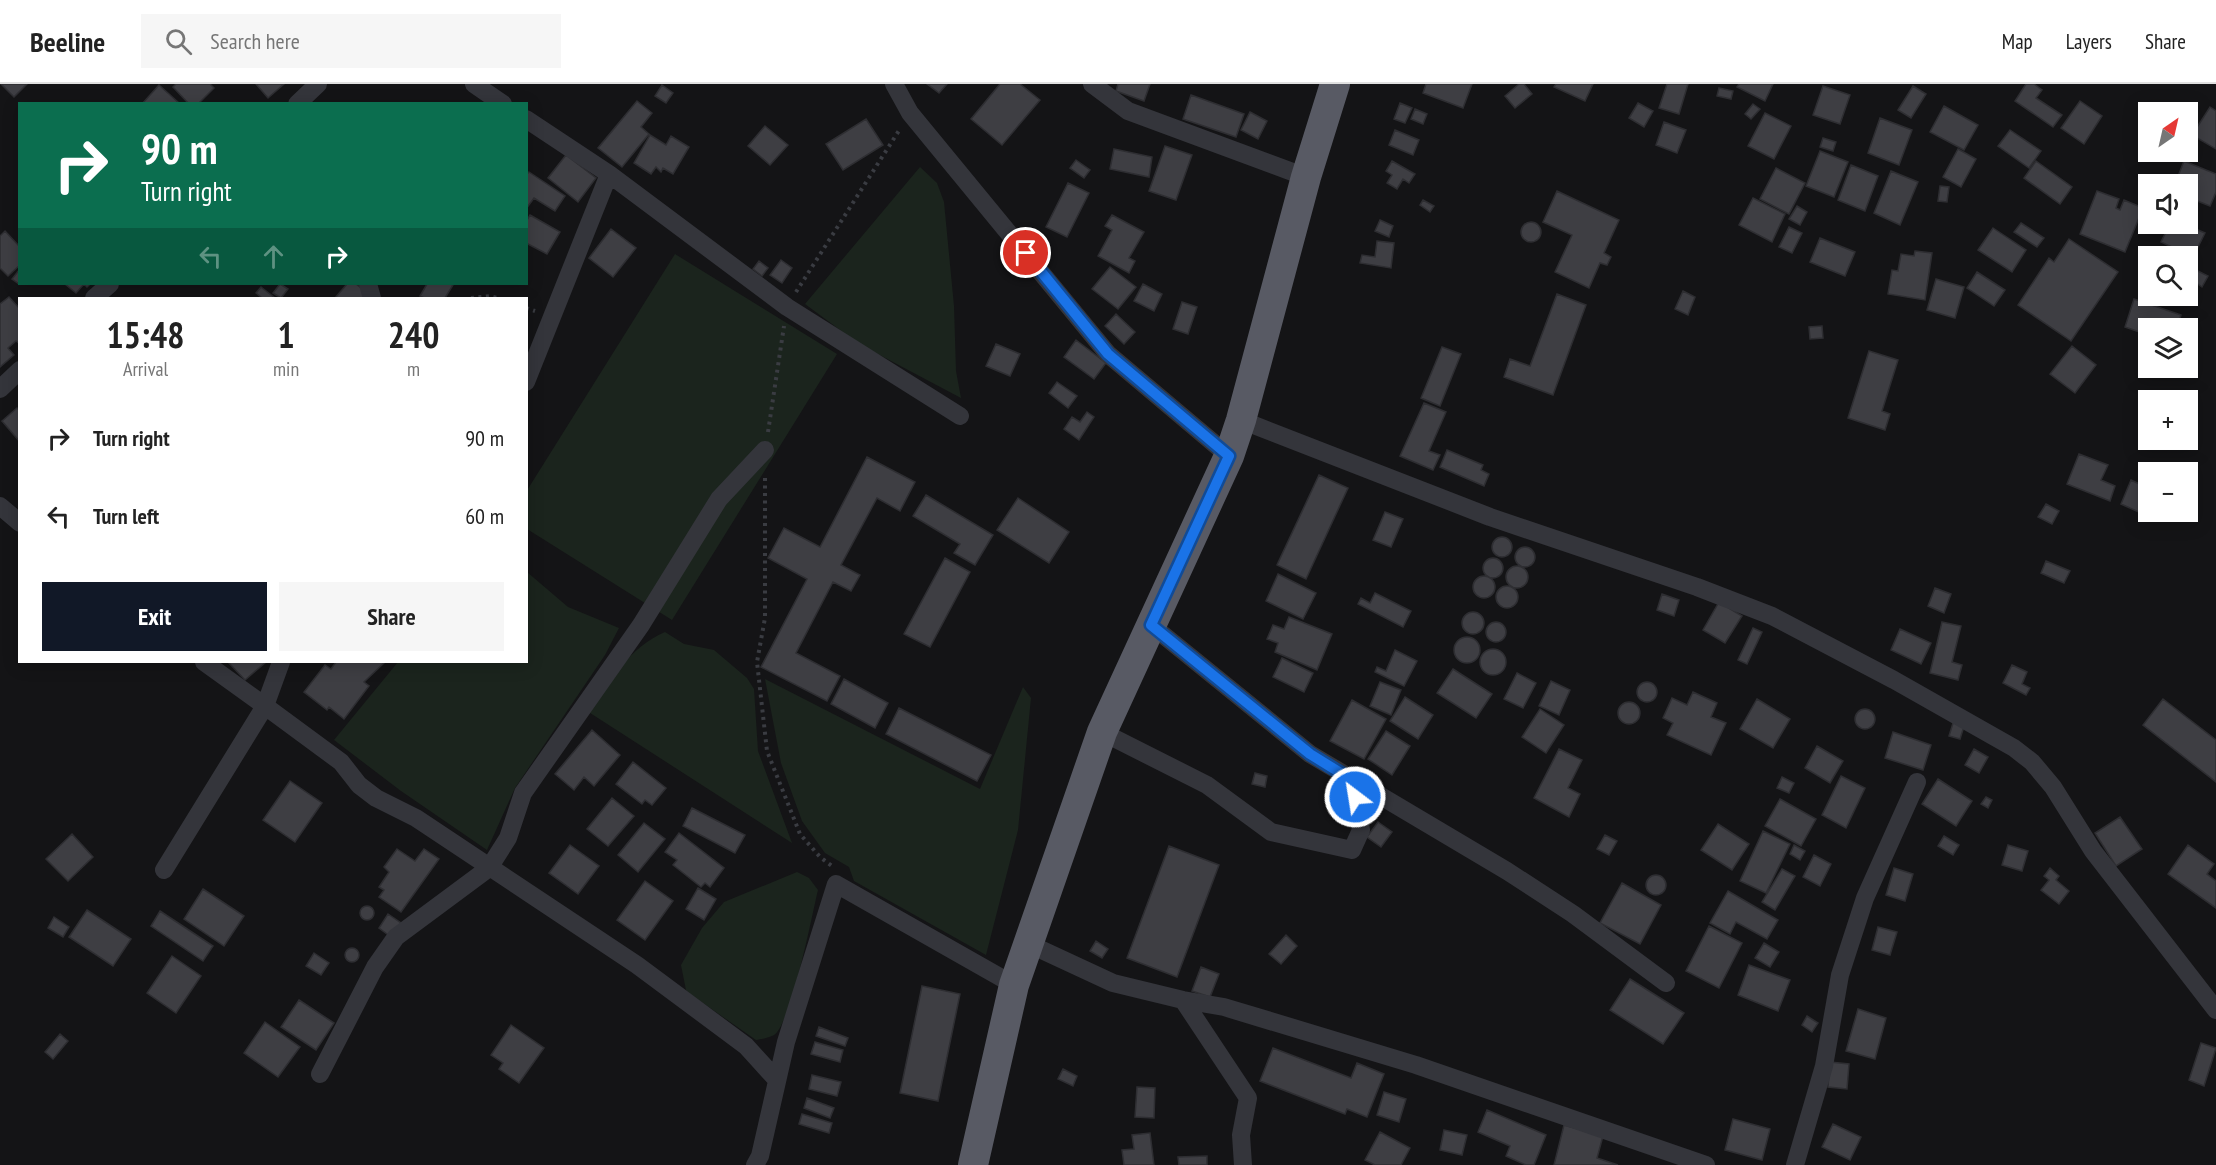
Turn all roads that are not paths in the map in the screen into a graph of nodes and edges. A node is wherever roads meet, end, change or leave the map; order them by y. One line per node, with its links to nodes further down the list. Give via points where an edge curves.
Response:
1 (318, 84): 6 (street)
2 (474, 84): 7 (street)
3 (894, 84): 19 (street, via 910,113 1108,354)
4 (1092, 84): 10 (street, via 1128,111)
5 (1335, 84): 10 (highway)
6 (299, 102)
7 (500, 102)
8 (528, 120): 9 (street)
9 (609, 174): 14 (street); 16 (street, via 787,307)
10 (1306, 177): 17 (highway)
11 (109, 285): 12 (street)
12 (95, 297)
13 (18, 372): 15 (street)
14 (528, 377)
15 (0, 388)
16 (960, 416)
17 (1241, 420): 19 (highway); 35 (street, via 1490,517 1772,616 2014,748 2054,787 2100,861)
18 (765, 450): 29 (street, via 719,499 641,625 523,793 507,838)
19 (1229, 456): 22 (highway)
20 (0, 507): 21 (street)
21 (18, 521)
22 (1151, 625): 26 (highway); 27 (street, via 1310,754)
23 (205, 663): 25 (street)
24 (281, 663): 25 (street)
25 (265, 706): 29 (street, via 341,762 359,785 376,798 416,818); 30 (street)
26 (1102, 732): 27 (street, via 1207,785 1271,832 1352,850 1361,830); 31 (highway)
27 (1352, 780): 32 (street, via 1507,871)
28 (1917, 782): 42 (street, via 1865,898 1840,975 1824,1066)
29 (489, 868): 36 (street, via 396,936 375,967); 37 (street, via 637,965 746,1046)
30 (164, 870)
31 (1029, 944): 33 (highway); 34 (street, via 1113,983)
32 (1666, 983)
33 (1014, 985): 37 (street, via 836,884); 39 (highway)
34 (1183, 1000): 40 (street, via 1248,1098 1242,1135); 41 (street, via 1224,1007 1416,1065)
35 (2216, 1010)
36 (320, 1074)
37 (776, 1079): 38 (street)
38 (755, 1165)
39 (973, 1165)
40 (1243, 1165)
41 (1706, 1165)
42 (1796, 1165)

